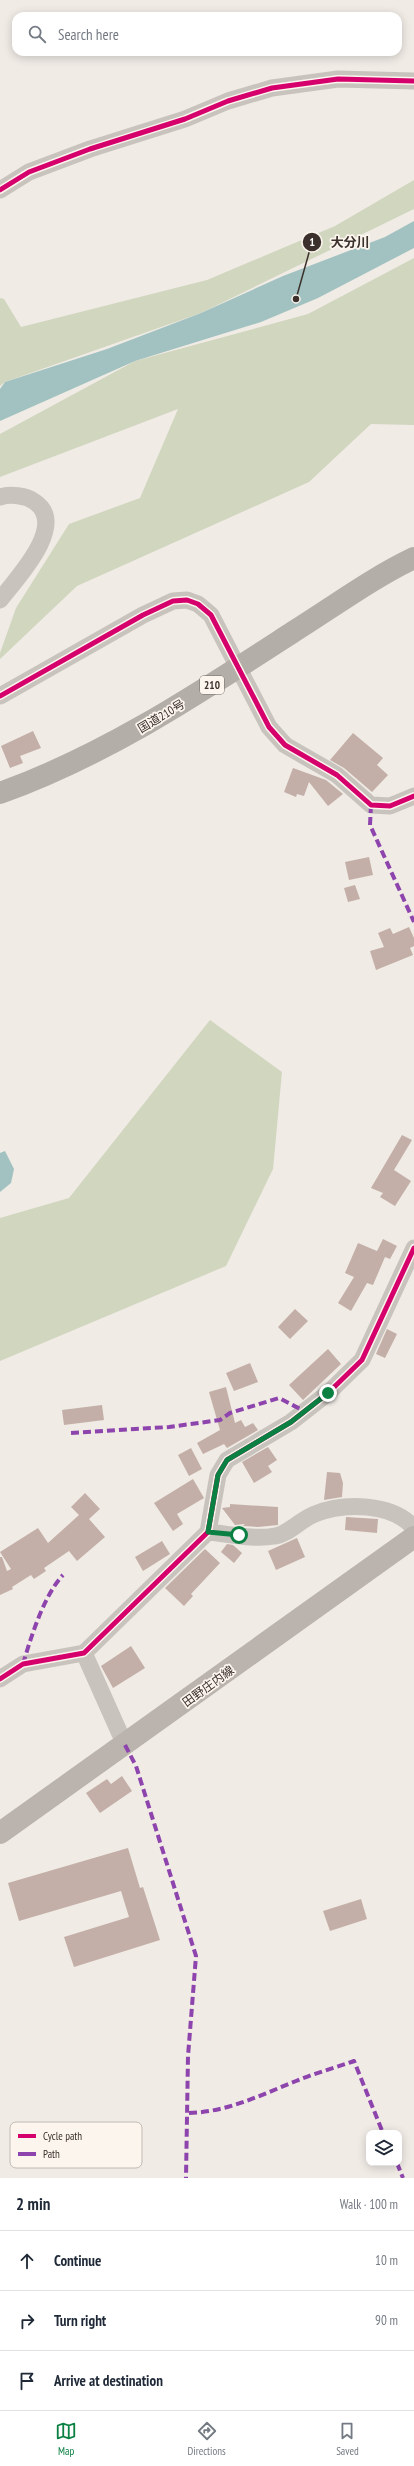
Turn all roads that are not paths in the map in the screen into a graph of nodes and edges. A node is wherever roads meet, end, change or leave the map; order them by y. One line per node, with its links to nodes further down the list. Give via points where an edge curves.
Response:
1 (414, 81): 2 (street, via 338,79 272,88 228,100 185,119 36,169)
2 (0, 190)
3 (0, 497): 5 (street, via 14,495 32,499 42,508 48,524 34,555)
4 (414, 558): 6 (highway, 国道210号 / 210, via 362,588)
5 (0, 600)
6 (239, 667): 7 (street, via 206,608 181,600 143,615); 8 (highway, 国道210号 / 210, via 119,741); 9 (street, via 269,726 285,745 337,775 371,805 390,806)
7 (0, 696)
8 (0, 793)
9 (414, 796)
10 (414, 1248): 12 (street, via 362,1360 328,1393 291,1422 227,1460 218,1475)
11 (414, 1528): 12 (street, via 400,1515 376,1509 338,1507 314,1514 277,1536 258,1538)
12 (208, 1532): 14 (street)
13 (414, 1537): 16 (main road, 田野庄内線)
14 (84, 1653): 15 (street, via 23,1664); 16 (street)
15 (0, 1679)
16 (125, 1745): 17 (main road, 田野庄内線)
17 (0, 1832)

